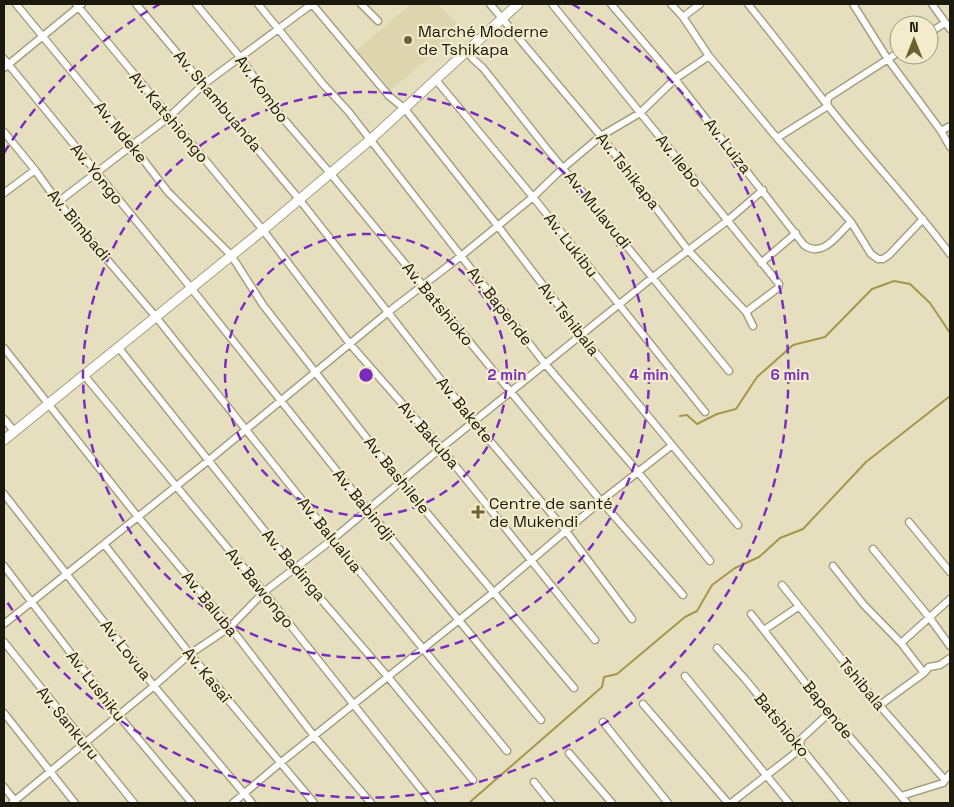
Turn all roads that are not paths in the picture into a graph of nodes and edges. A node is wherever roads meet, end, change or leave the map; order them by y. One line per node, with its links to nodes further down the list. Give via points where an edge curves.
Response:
1 (16, 4): 24 (street, Av. Ndeke)
2 (136, 4): 32 (street, Av. Shambuanda)
3 (196, 4): 27 (street, Av. Kombo)
4 (258, 4): 22 (street, Av. Bapende)
5 (312, 4): 22 (street); 34 (street, Av. Tshibala, via 389,96)
6 (361, 4): 19 (street)
7 (490, 4): 17 (street, Av. Tshikapa)
8 (518, 4): 17 (highway)
9 (552, 4): 35 (street, Av. Ilebo)
10 (611, 4): 31 (street, Av. Luiza)
11 (671, 4): 18 (street)
12 (700, 4): 18 (street)
13 (748, 4): 33 (street)
14 (853, 4): 28 (street)
15 (932, 4): 20 (street)
16 (79, 5): 24 (street); 36 (street, Av. Katshiongo)
17 (502, 18): 25 (highway); 40 (street, Av. Tshikapa)
18 (683, 18): 26 (street)
19 (378, 21)
20 (945, 23): 21 (street); 23 (street)
21 (939, 27)
22 (278, 28): 27 (street); 42 (street, Av. Bapende)
23 (950, 29)
24 (42, 37): 29 (street); 43 (street, Av. Ndeke)
25 (466, 50): 30 (highway); 45 (street, Av. Mulavudi)
26 (709, 56): 31 (street); 41 (street)
27 (240, 57): 32 (street); 48 (street, Av. Kombo, via 281,116)
28 (887, 58): 33 (street, via 829,97); 39 (street)
29 (5, 63): 47 (street, Av. Yongo)
30 (436, 80): 34 (highway); 51 (street, Av. Lukibu)
31 (675, 80): 35 (street); 49 (street, Av. Luiza)
32 (204, 84): 36 (street); 52 (street, Av. Shambuanda)
33 (828, 106): 41 (street); 54 (street)
34 (405, 109): 42 (highway); 57 (street, Av. Tshibala)
35 (640, 113): 40 (street); 55 (street, Av. Ilebo)
36 (169, 116): 43 (street); 58 (street, Av. Katshiongo)
37 (950, 126): 39 (street)
38 (4, 132): 46 (street, Av. Bimbadi)
39 (941, 132): 44 (street)
40 (601, 136): 45 (street); 60 (street, Av. Tshikapa)
41 (777, 138): 56 (street)
42 (370, 140): 48 (highway); 63 (street, Av. Bapende)
43 (132, 145): 47 (street); 62 (street, Av. Ndeke, via 168,192)
44 (950, 147)
45 (564, 168): 51 (street); 65 (street, Av. Mulavudi)
46 (35, 170): 50 (street); 53 (street, Av. Bimbadi)
47 (95, 172): 53 (street); 67 (street, Av. Yongo)
48 (330, 173): 52 (highway); 66 (street, Av. Batshioko)
49 (763, 190): 55 (street); 59 (street, Av. Luiza)
50 (4, 193)
51 (533, 197): 57 (street); 68 (street, Av. Lukibu)
52 (299, 199): 58 (highway); 70 (street, Av. Bakete)
53 (58, 202): 71 (street, Av. Bimbadi)
54 (923, 219): 56 (street, via 883,259 871,254); 61 (street)
55 (727, 221): 60 (street); 64 (street, Av. Ilebo)
56 (850, 222): 59 (street, Av. Luiza, via 826,247 818,250 811,250)
57 (497, 225): 63 (street); 73 (street, Av. Tshibala)
58 (263, 230): 62 (highway); 74 (street, Av. Bakuba)
59 (796, 233): 64 (street)
60 (688, 250): 65 (street); 69 (street, Av. Tshikapa)
61 (950, 254)
62 (230, 255): 67 (highway); 79 (street, Av. Bashilele, via 263,305)
63 (461, 256): 66 (street); 77 (street, Av. Bapende)
64 (761, 262): 69 (street, Av. Ilebo, via 779,286)
65 (653, 277): 68 (street); 78 (street, Av. Mulavudi)
66 (423, 286): 70 (street); 81 (street, Av. Batshioko)
67 (191, 288): 71 (highway); 82 (street, Av. Babindji)
68 (619, 306): 73 (street); 84 (street, Av. Lukibu)
69 (746, 312): 72 (street, Av. Tshikapa)
70 (387, 313): 74 (street); 86 (street, Av. Bakete)
71 (156, 317): 75 (highway); 87 (street, Av. Balualua)
72 (753, 326)
73 (582, 336): 77 (street); 90 (street, Av. Tshibala)
74 (350, 344): 79 (street); 91 (street, Av. Bakuba)
75 (118, 347): 80 (highway); 92 (street, Av. Badinga)
76 (4, 348): 83 (street, Av. Baluba)
77 (546, 365): 81 (street); 93 (street, Av. Bapende)
78 (729, 371)
79 (316, 372): 82 (street); 94 (street, Av. Bashilele)
80 (84, 375): 83 (highway); 95 (street, Av. Bawongo)
81 (511, 393): 86 (street); 97 (street, Av. Batshioko)
82 (281, 401): 87 (street); 98 (street, Av. Babindji)
83 (50, 404): 88 (highway); 99 (street, Av. Baluba)
84 (705, 412)
85 (4, 419): 88 (street)
86 (474, 422): 91 (street); 102 (street, Av. Bakete)
87 (245, 429): 92 (street); 103 (street, Av. Balualua)
88 (14, 431): 89 (highway)
89 (4, 440)
90 (671, 446): 93 (street); 101 (street, Av. Tshibala)
91 (441, 448): 94 (street); 106 (street, Av. Bakuba)
92 (209, 460): 95 (street); 110 (street, Av. Badinga)
93 (638, 472): 97 (street); 107 (street, Av. Bapende)
94 (401, 482): 98 (street); 115 (street, Av. Bashilele)
95 (176, 486): 99 (street); 114 (street, Av. Bawongo)
96 (4, 494): 112 (street, Av. Lovua)
97 (601, 501): 102 (street); 116 (street, Av. Batshioko)
98 (368, 510): 103 (street); 123 (street, Av. Babindji)
99 (138, 517): 104 (street); 125 (street, Av. Baluba)
100 (909, 522): 111 (street)
101 (738, 526)
102 (566, 531): 106 (street); 122 (street, Av. Bakete)
103 (333, 539): 110 (street); 131 (street, Av. Balualua)
104 (104, 544): 112 (street); 133 (street, Av. Kasaï)
105 (873, 549): 121 (street)
106 (532, 560): 115 (street); 127 (street, Av. Bakuba)
107 (710, 561)
108 (4, 566): 118 (street, Av. Lushiku)
109 (833, 566): 129 (street, via 864,605)
110 (296, 568): 114 (street); 137 (street, Av. Badinga)
111 (950, 572)
112 (66, 574): 118 (street); 138 (street, Av. Lovua)
113 (782, 585): 119 (street, Tshibala)
114 (264, 592): 125 (street); 140 (street, Av. Bawongo)
115 (494, 592): 123 (street); 139 (street, Av. Bashilele)
116 (683, 595)
117 (950, 599): 121 (street)
118 (31, 602): 124 (street); 145 (street, Av. Lushiku)
119 (798, 607): 126 (street); 142 (street, Tshibala)
120 (751, 614): 126 (street, Bapende)
121 (929, 617): 129 (street); 130 (street)
122 (632, 619)
123 (459, 621): 131 (street); 146 (street, Av. Babindji)
124 (4, 624)
125 (230, 627): 133 (street); 148 (street, Av. Baluba)
126 (764, 630): 144 (street, Bapende)
127 (594, 640)
128 (4, 642): 149 (street, Av. Sankuru)
129 (901, 643): 135 (street)
130 (950, 646)
131 (423, 648): 137 (street); 151 (street, Av. Balualua)
132 (717, 648): 150 (street, Batshioko)
133 (190, 654): 138 (street); 153 (street, Av. Kasaï)
134 (950, 658): 135 (street, via 929,667)
135 (924, 673): 142 (street)
136 (685, 676): 156 (street)
137 (388, 677): 140 (street); 157 (street, Av. Badinga)
138 (154, 686): 145 (street); 161 (street, Av. Lovua)
139 (574, 688)
140 (354, 704): 148 (street); 171 (street, Av. Bawongo)
141 (643, 704): 175 (street)
142 (880, 705): 158 (street, Tshibala)
143 (4, 713): 154 (street)
144 (829, 713): 150 (street, via 800,739); 162 (street, Bapende)
145 (119, 716): 149 (street); 166 (street, Av. Lushiku)
146 (541, 720)
147 (603, 722): 174 (street)
148 (314, 736): 153 (street); 170 (street, Av. Baluba)
149 (85, 744): 154 (street); 165 (street, Av. Sankuru)
150 (800, 746): 156 (street); 177 (street, Batshioko)
151 (507, 751)
152 (569, 753): 173 (street)
153 (280, 763): 161 (street); 169 (street, Av. Kasaï)
154 (50, 771): 163 (street); 164 (street)
155 (950, 774): 158 (street)
156 (768, 776): 175 (street); 176 (street)
157 (472, 780)
158 (945, 780): 162 (street)
159 (534, 782): 172 (street)
160 (4, 787): 163 (street)
161 (244, 794): 167 (street); 168 (street, Av. Lovua)
162 (901, 796): 178 (street, Bapende)
163 (15, 802)
164 (75, 803)
165 (134, 803)
166 (192, 803)
167 (233, 803)
168 (252, 803)
169 (314, 803)
170 (370, 803)
171 (432, 803)
172 (551, 803)
173 (612, 803)
174 (668, 803)
175 (730, 803)
176 (789, 803)
177 (846, 803)
178 (907, 803)

